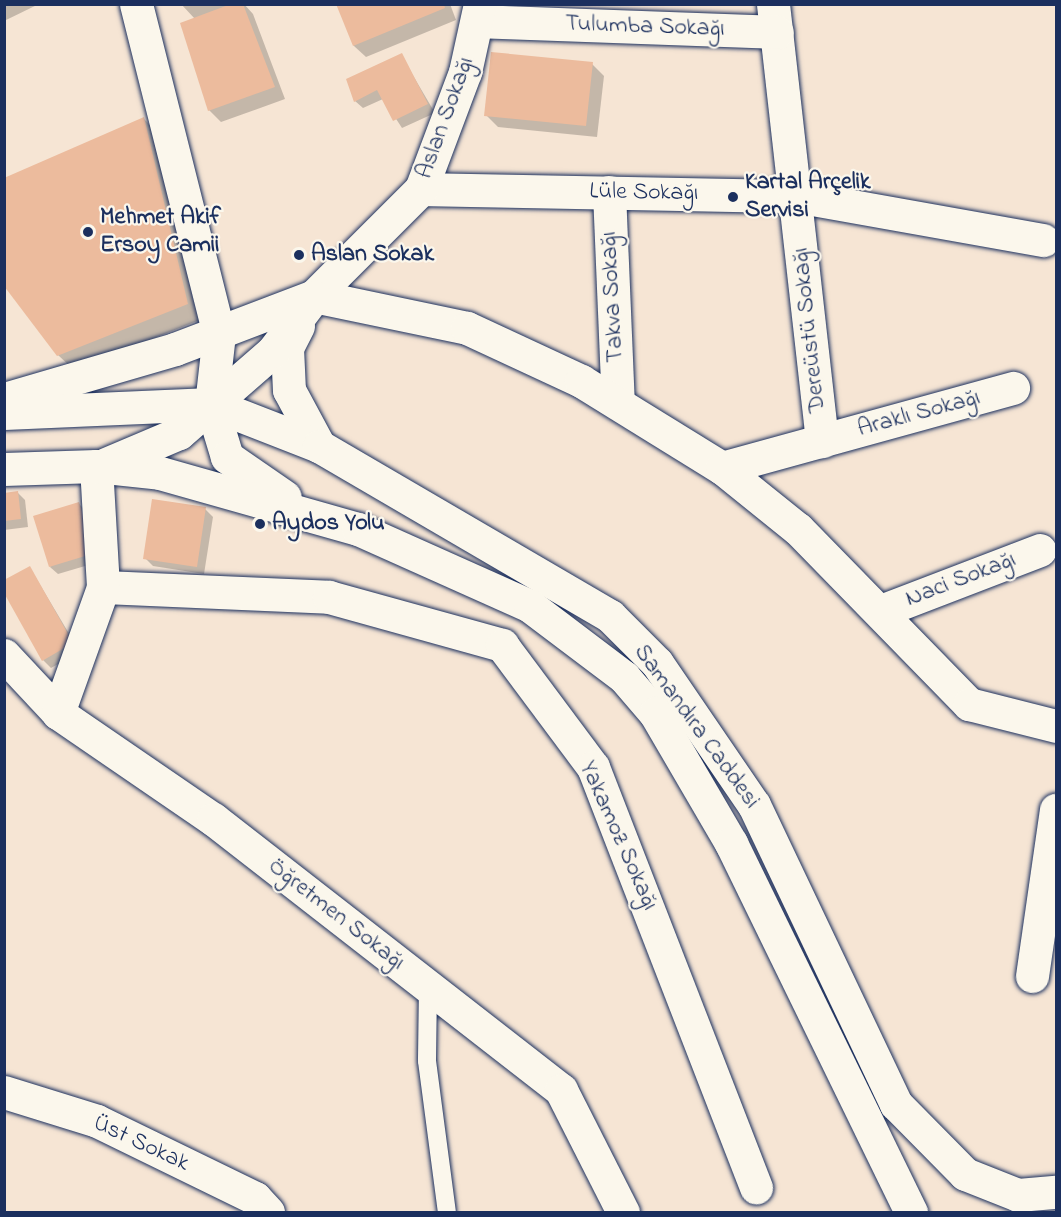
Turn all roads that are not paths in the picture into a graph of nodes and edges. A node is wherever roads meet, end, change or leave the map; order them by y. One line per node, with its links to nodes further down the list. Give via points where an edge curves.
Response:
1 (136, 4): 9 (street)
2 (478, 13): 3 (street, Tulumba Sokağı); 4 (street, Aslan Sokağı, via 465,72)
3 (775, 18): 6 (street, Dereüstü Sokağı)
4 (421, 189): 5 (street, Lüle Sokağı); 8 (street, Aslan Sokağı)
5 (609, 192): 6 (street, Lüle Sokağı); 12 (street, Takva Sokağı)
6 (795, 196): 7 (street, Lüle Sokağı); 15 (street, Dereüstü Sokağı)
7 (1043, 240)
8 (314, 296): 9 (street); 12 (street, via 467,328); 13 (street, via 273,351); 16 (street, via 287,348 290,390)
9 (219, 334): 11 (street); 13 (street)
10 (1012, 388): 15 (street, Araklı Sokağı)
11 (4, 399)
12 (618, 403): 18 (street)
13 (210, 404): 14 (street, Samandıra Caddesi); 16 (street, Samandıra Caddesi); 17 (street, via 179,434 124,461); 20 (street, via 227,456)
14 (4, 413)
15 (822, 441): 18 (street, Araklı Sokağı)
16 (319, 446): 33 (street, Samandıra Caddesi, via 610,616 657,663 754,805 896,1104 965,1174)
17 (96, 466): 19 (street, Samandıra Caddesi); 20 (street, Samandıra Caddesi, via 160,473); 22 (street)
18 (722, 468): 23 (street, via 798,529)
19 (4, 469)
20 (313, 515): 37 (street, Samandıra Caddesi, via 358,529 530,606 624,677 648,704 731,843)
21 (1040, 550): 23 (street, Naci Sokağı)
22 (103, 587): 25 (street); 31 (street, Yakamoz Sokağı, via 329,597 502,645 592,767)
23 (881, 611): 26 (street, via 969,704)
24 (4, 655): 25 (street, Öğretmen Sokağı)
25 (58, 713): 29 (street, Öğretmen Sokağı, via 213,819)
26 (1056, 726)
27 (1056, 810): 28 (street)
28 (1032, 975)
29 (428, 987): 35 (lane, via 427,1061); 36 (street, Öğretmen Sokağı, via 561,1090)
30 (4, 1092): 34 (street, Üst Sokak, via 97,1121 255,1198)
31 (756, 1187)
32 (1056, 1192): 33 (street, Samandıra Caddesi)
33 (1007, 1204)
34 (268, 1212)
35 (447, 1212)
36 (623, 1212)
37 (911, 1212)

